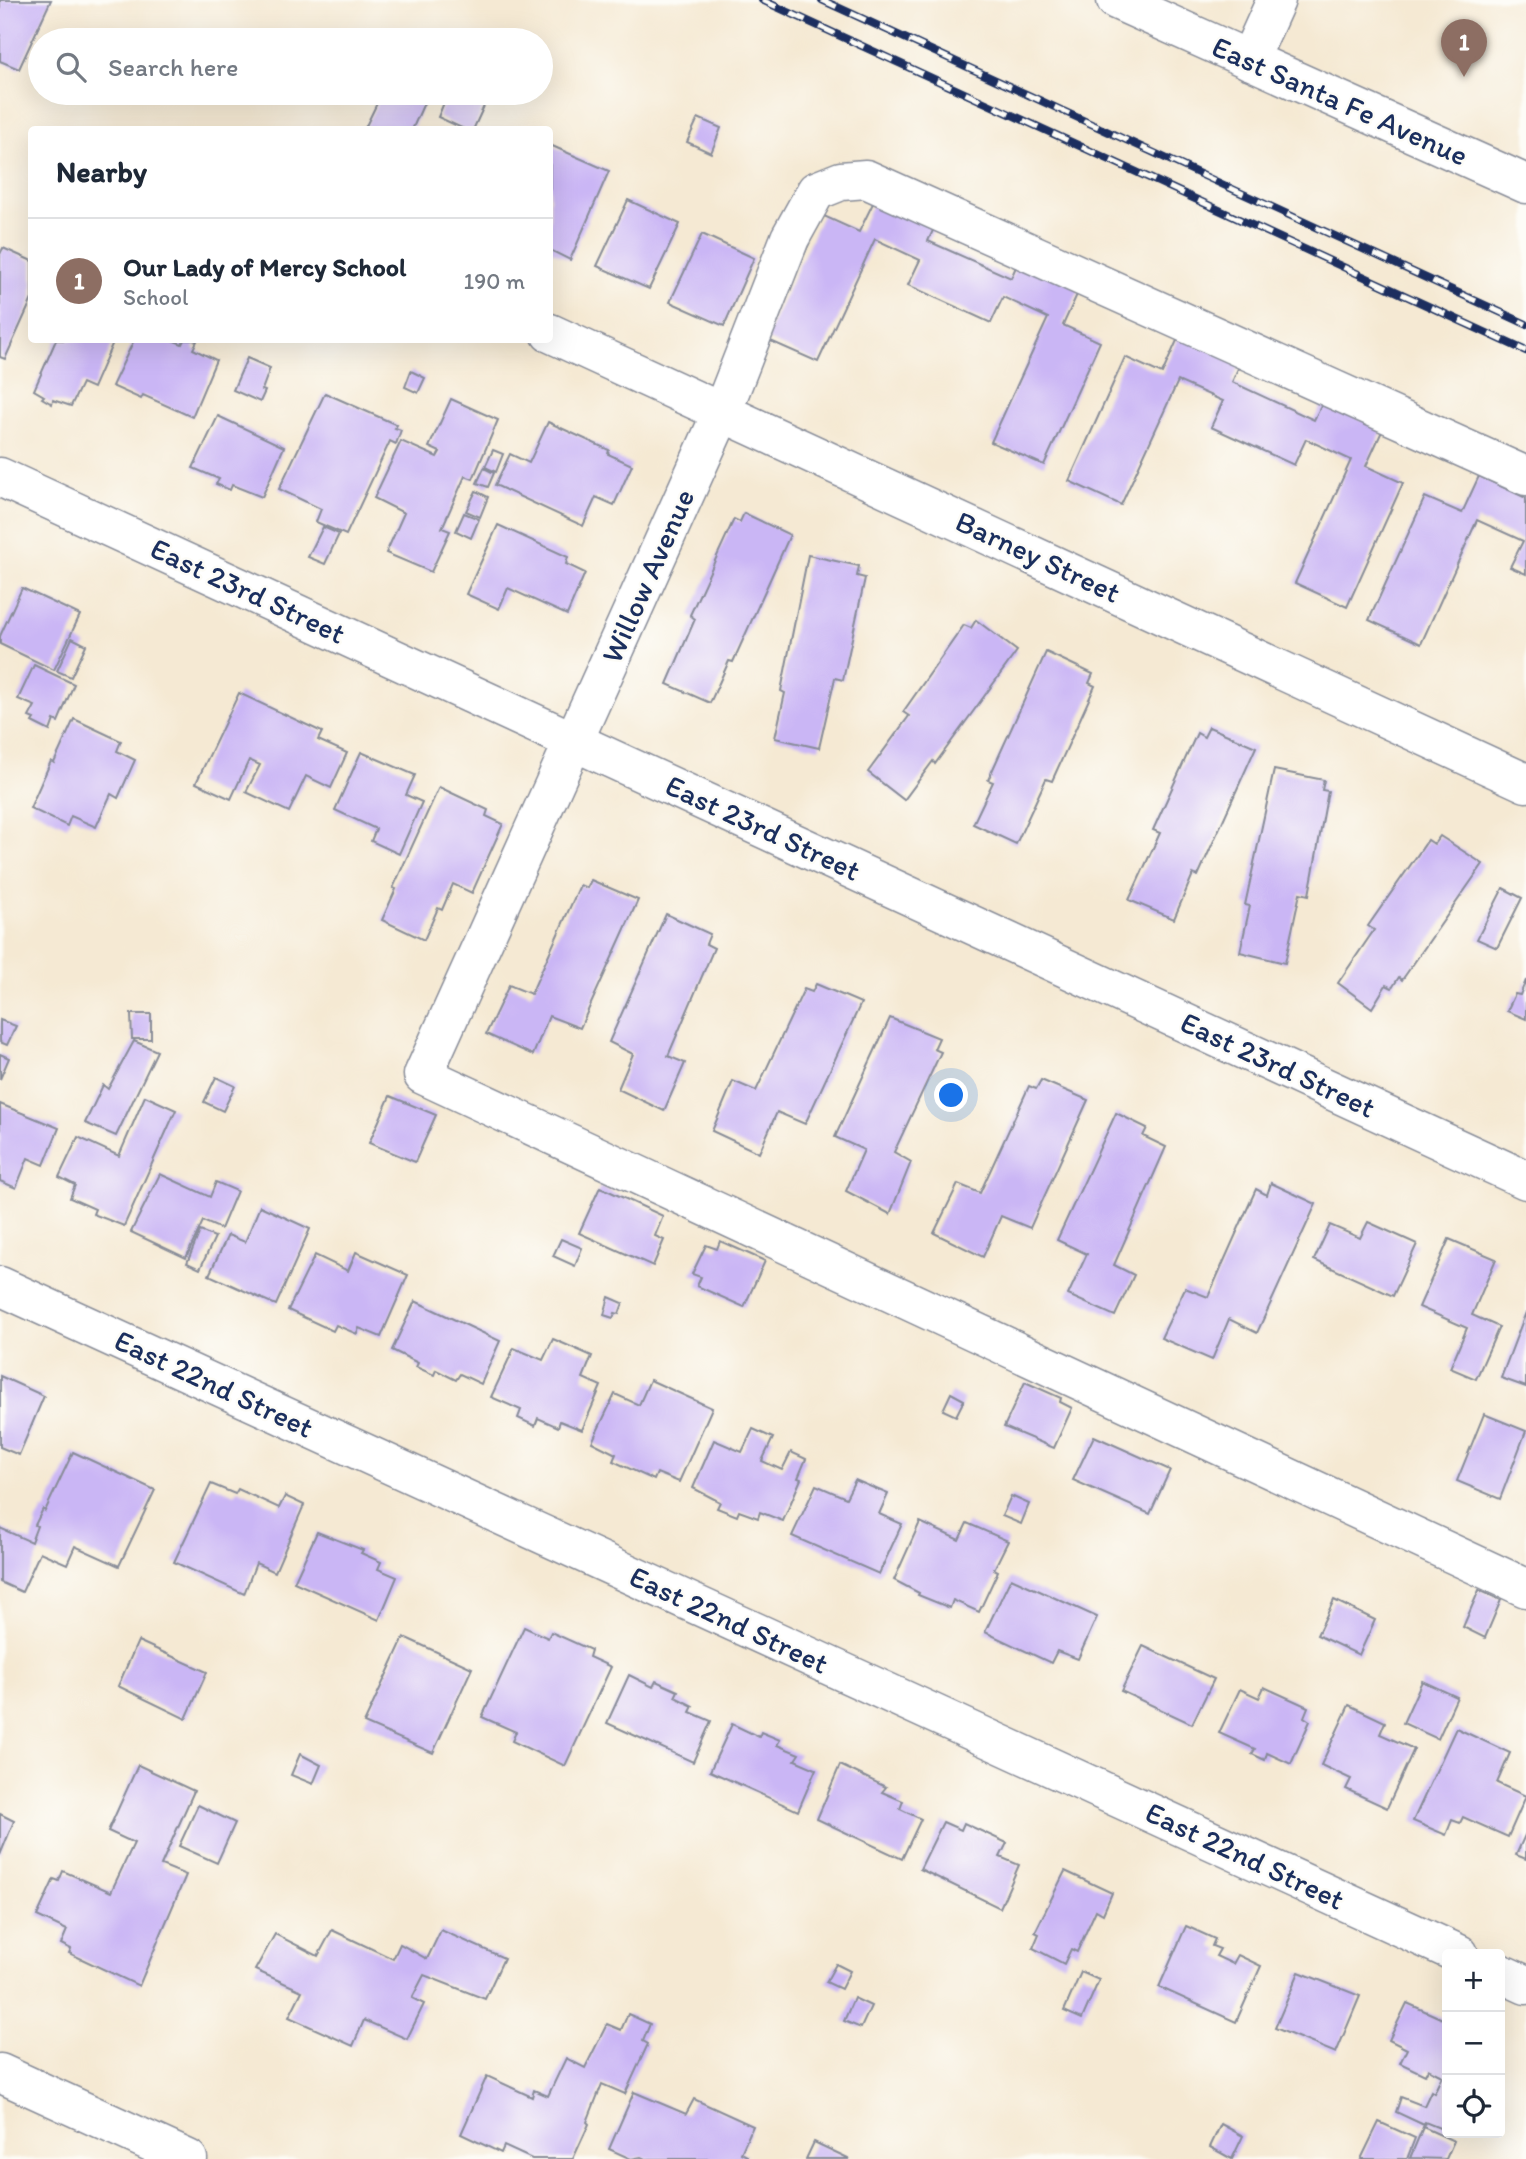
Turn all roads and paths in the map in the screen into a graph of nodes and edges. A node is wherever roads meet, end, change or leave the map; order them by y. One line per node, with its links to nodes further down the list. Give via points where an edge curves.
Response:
1 (1116, 0): 3 (street, East Santa Fe Avenue)
2 (1276, 0): 3 (street)
3 (1249, 60): 4 (street, East Santa Fe Avenue)
4 (1526, 184)
5 (553, 334): 6 (street, Barney Street)
6 (722, 412): 7 (street, Willow Avenue, via 790,237 816,191 841,181 866,179); 9 (street, Willow Avenue); 10 (street, Barney Street)
7 (1526, 476)
8 (0, 477): 9 (street, East 23rd Street)
9 (574, 740): 11 (street, East 23rd Street); 13 (street, Willow Avenue, via 423,1075)
10 (1526, 783)
11 (1526, 1180)
12 (0, 1286): 14 (street, East 22nd Street)
13 (1526, 1588)
14 (1448, 1949)
15 (1505, 1975): 16 (street)
16 (1526, 1985)
17 (0, 2073): 18 (street)
18 (188, 2159)

